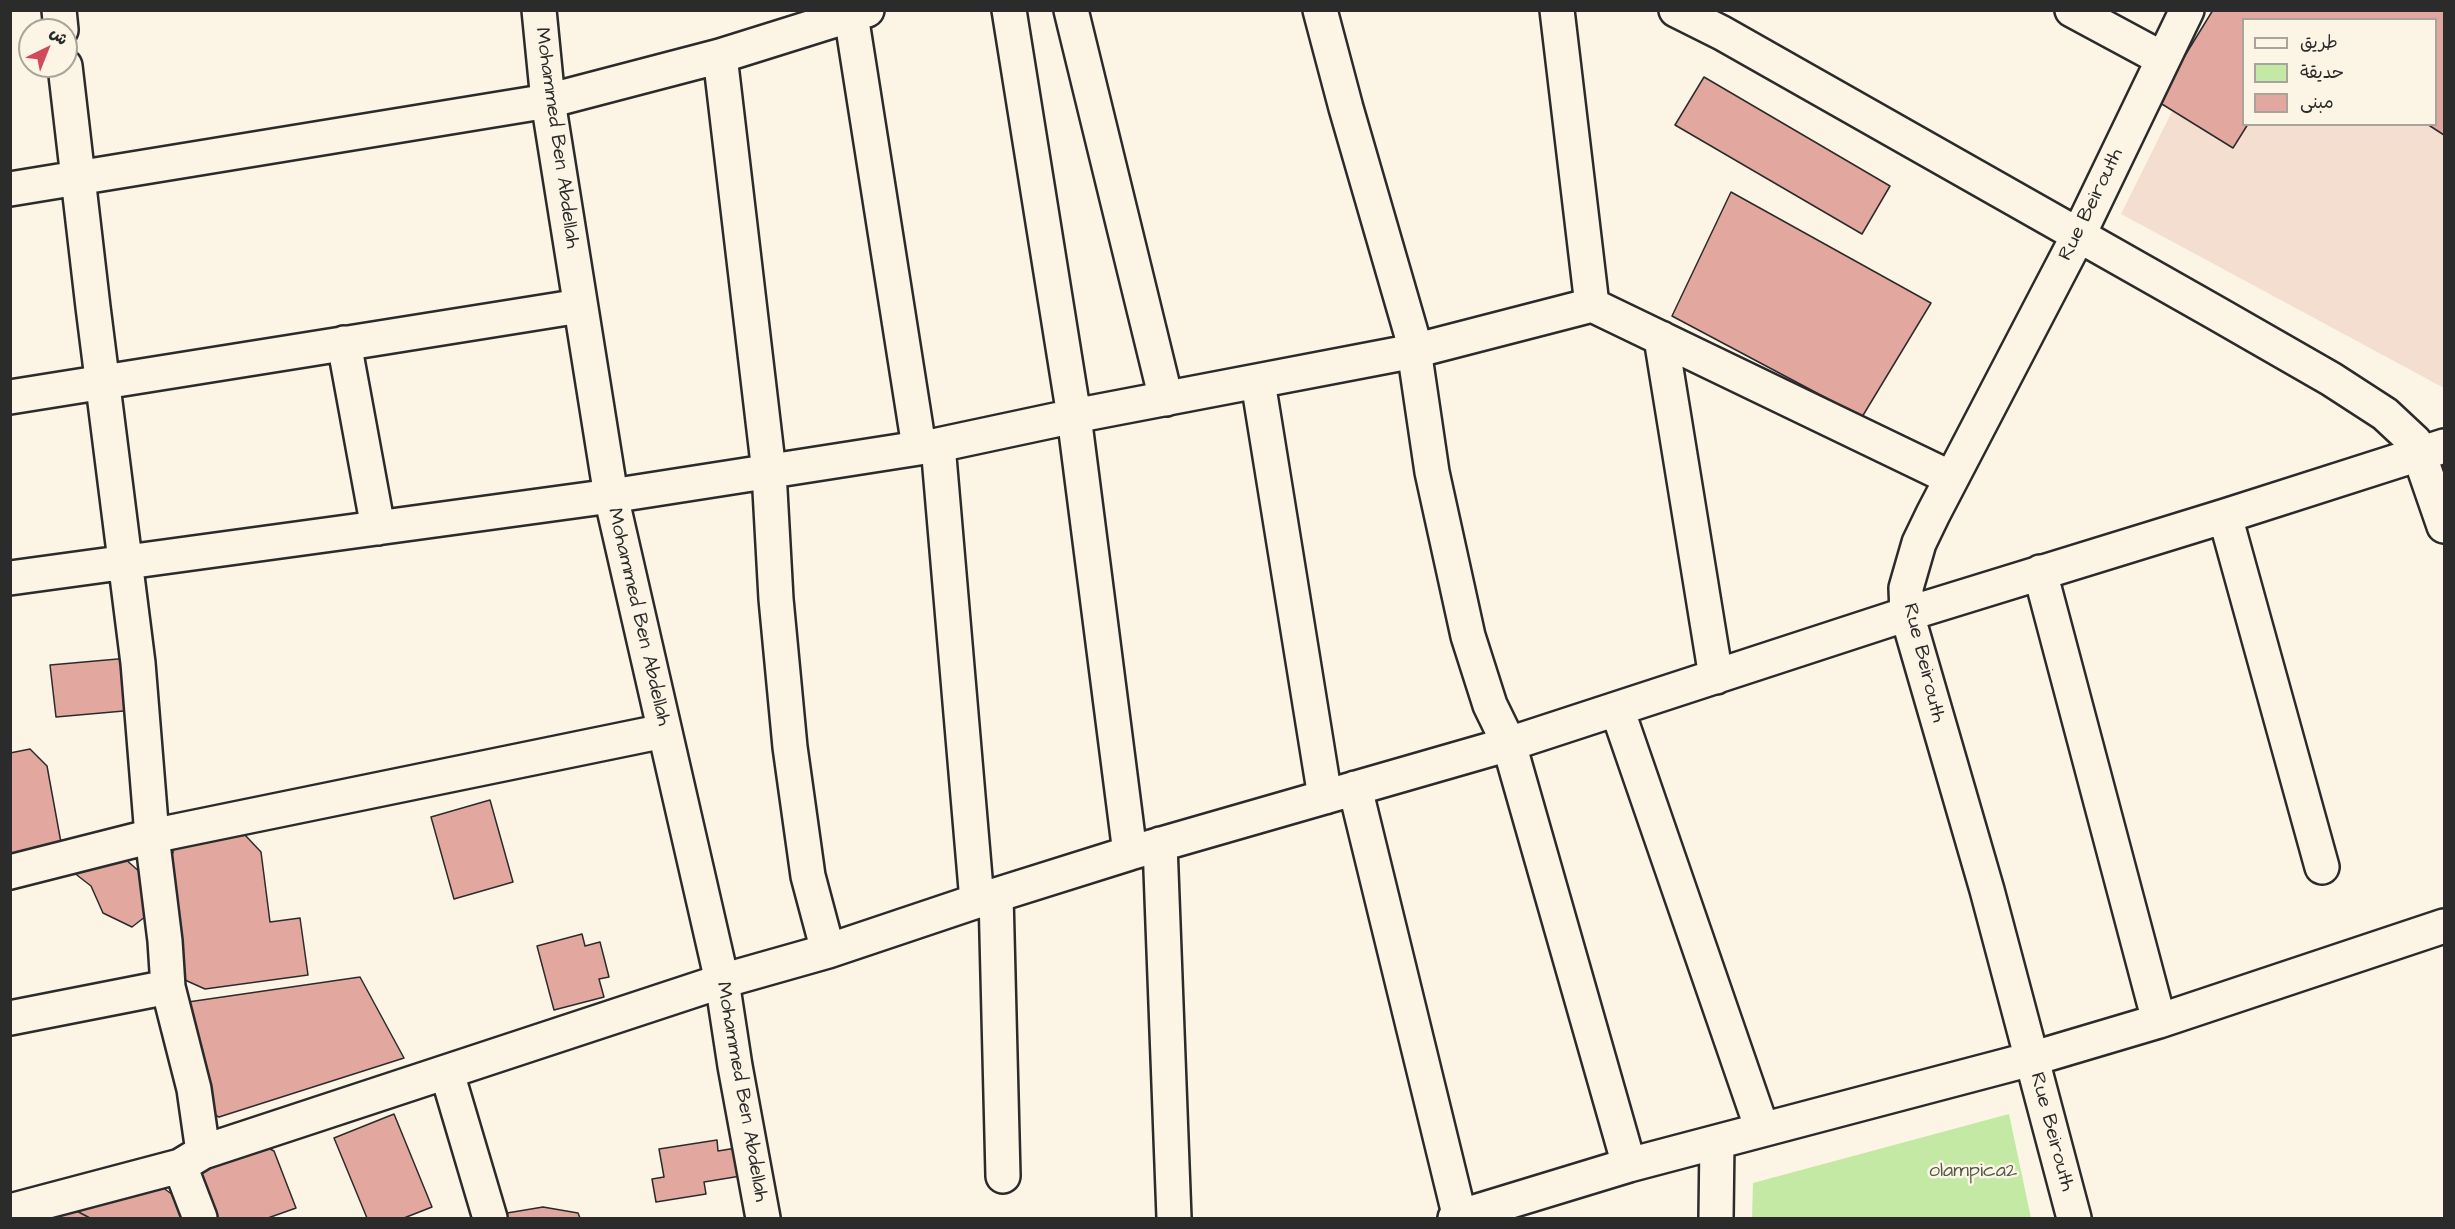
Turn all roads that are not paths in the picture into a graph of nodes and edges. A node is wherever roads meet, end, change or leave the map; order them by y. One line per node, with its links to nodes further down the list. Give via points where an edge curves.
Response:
1 (539, 10): 13 (street, Mohammed Ben Abdellah)
2 (1009, 10): 26 (street)
3 (1071, 10): 25 (street)
4 (1320, 10): 21 (street)
5 (1557, 10): 17 (street)
6 (1676, 10): 16 (street)
7 (2072, 10): 11 (street)
8 (2187, 10): 11 (street, Rue Beirouth)
9 (858, 12): 10 (street); 27 (street)
10 (720, 56): 13 (street); 29 (street)
11 (2163, 59): 16 (street, Rue Beirouth)
12 (66, 78): 14 (street)
13 (548, 101): 14 (street); 18 (street, Mohammed Ben Abdellah)
14 (79, 179): 15 (street); 22 (street)
15 (10, 189)
16 (2078, 236): 28 (street, via 2331,379 2385,414 2415,442); 30 (street, Rue Beirouth)
17 (1592, 305): 19 (street); 21 (street)
18 (580, 306): 20 (street); 31 (street, Mohammed Ben Abdellah)
19 (1661, 338): 30 (street); 39 (street)
20 (344, 344): 22 (street); 34 (street)
21 (1414, 351): 23 (street); 42 (street, via 1432,472 1460,603 1490,705)
22 (102, 381): 24 (street); 35 (street)
23 (1258, 382): 25 (street); 43 (street)
24 (10, 397)
25 (1166, 399): 26 (street)
26 (1074, 416): 27 (street); 45 (street)
27 (928, 446): 29 (street); 48 (street)
28 (2433, 449): 32 (street); 33 (street)
29 (769, 471): 31 (street); 50 (street, via 790,747 808,876)
30 (1952, 478): 38 (street, Rue Beirouth, via 1919,543 1906,588)
31 (611, 496): 34 (street); 41 (street, Mohammed Ben Abdellah)
32 (2225, 516): 36 (street); 46 (street)
33 (2445, 526)
34 (378, 528): 35 (street)
35 (125, 562): 37 (street); 44 (street, via 138,663)
36 (2040, 572): 38 (street); 54 (street)
37 (10, 578)
38 (1907, 614): 39 (street); 55 (street, Rue Beirouth)
39 (1716, 676): 40 (street)
40 (1617, 709): 42 (street); 57 (street)
41 (664, 731): 44 (street); 51 (street, Mohammed Ben Abdellah)
42 (1509, 744): 43 (street); 60 (street)
43 (1340, 793): 45 (street); 67 (street)
44 (152, 836): 47 (street); 52 (street)
45 (1145, 848): 48 (street); 66 (street)
46 (2322, 867)
47 (10, 872)
48 (986, 898): 50 (street); 61 (street)
49 (2445, 926): 54 (street)
50 (828, 951): 51 (street)
51 (723, 981): 56 (street); 65 (street, Mohammed Ben Abdellah)
52 (168, 987): 53 (street); 59 (street, via 194,1089)
53 (10, 1018)
54 (2159, 1021): 55 (street)
55 (2031, 1059): 57 (street); 69 (street, Rue Beirouth)
56 (447, 1073): 59 (street); 64 (street)
57 (1762, 1129): 58 (street)
58 (1717, 1142): 60 (street); 68 (street)
59 (191, 1159): 62 (street); 63 (street)
60 (1629, 1165): 67 (street)
61 (1003, 1176)
62 (10, 1211)
63 (200, 1218)
64 (490, 1218)
65 (763, 1218)
66 (1174, 1218)
67 (1458, 1218)
68 (1716, 1218)
69 (2074, 1218)

